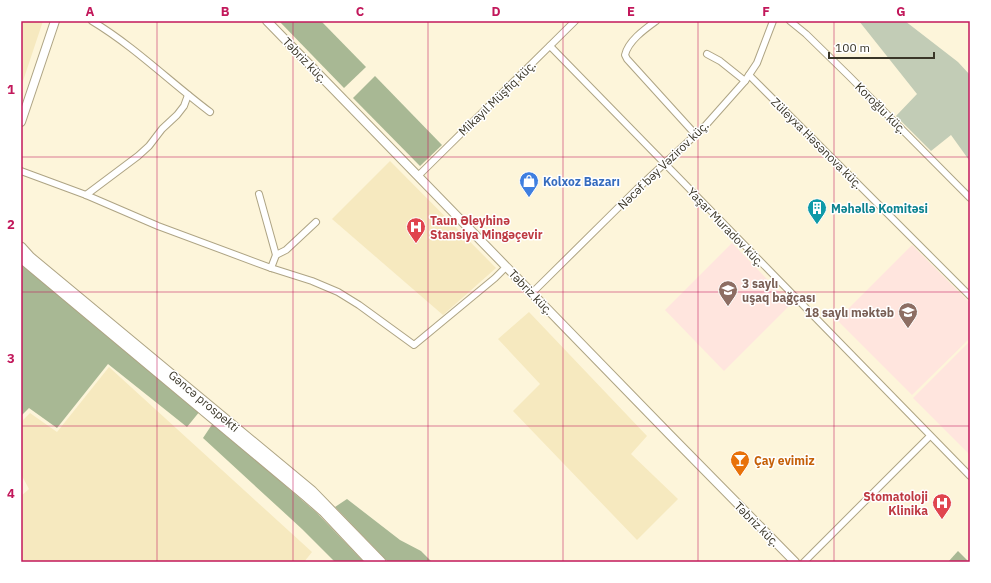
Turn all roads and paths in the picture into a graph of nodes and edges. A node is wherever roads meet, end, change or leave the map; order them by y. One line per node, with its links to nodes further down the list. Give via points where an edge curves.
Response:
1 (55, 21): 14 (main road)
2 (92, 21): 12 (street, via 130,47)
3 (267, 21): 18 (main road, Təbriz küç.)
4 (576, 21): 8 (street, Mikayıl Müşfiq küç.)
5 (656, 21): 15 (street, via 631,43 625,55)
6 (773, 21): 10 (street, Nəcəf bəy Vəzirov küç., via 757,63)
7 (790, 21): 21 (street, Koroğlu küç., via 844,71)
8 (550, 46): 16 (street, Yaşar Muradov küç.); 18 (street, Mikayıl Müşfiq küç.)
9 (707, 54): 11 (street)
10 (749, 75): 11 (street, Nəcəf bəy Vəzirov küç.); 29 (street, Züleyxa Həsənova küç.)
11 (745, 81): 15 (street, Nəcəf bəy Vəzirov küç.)
12 (188, 96): 13 (street); 20 (street, via 177,115 149,146)
13 (210, 112)
14 (21, 122)
15 (696, 135): 16 (street, Nəcəf bəy Vəzirov küç.)
16 (664, 164): 28 (street, Nəcəf bəy Vəzirov küç.); 30 (street, Yaşar Muradov küç.)
17 (21, 171): 20 (street)
18 (418, 176): 26 (main road, Təbriz küç.)
19 (259, 194): 24 (street)
20 (86, 195): 27 (street, via 158,226)
21 (970, 198)
22 (316, 222): 24 (street, via 286,250)
23 (21, 247): 33 (main road, Gəncə prospekti, via 312,491)
24 (276, 255): 27 (street)
25 (21, 258): 32 (main road, Gəncə prospekti, via 307,497)
26 (506, 267): 27 (street, via 414,345 338,292); 28 (main road, Təbriz küç.)
27 (271, 268)
28 (532, 293): 34 (main road, Təbriz küç.)
29 (970, 296)
30 (930, 436): 31 (street, Yaşar Muradov küç.); 35 (street)
31 (970, 476)
32 (371, 562)
33 (382, 562)
34 (795, 562)
35 (804, 562)

